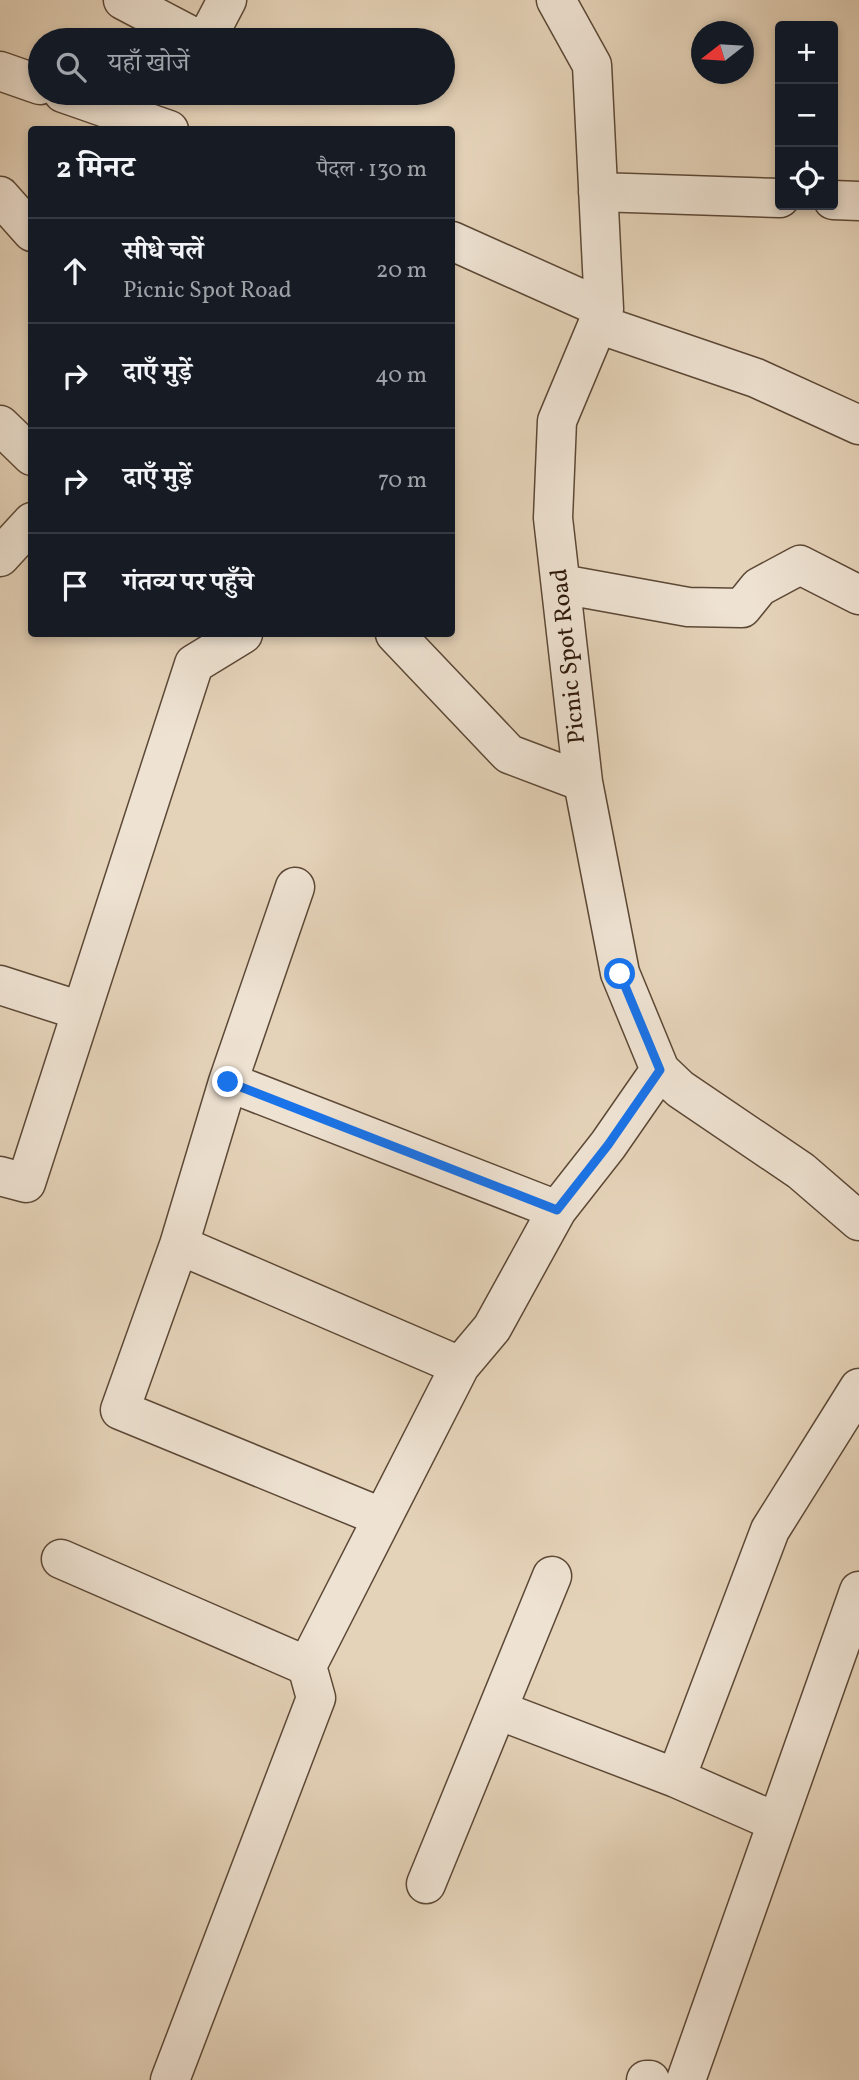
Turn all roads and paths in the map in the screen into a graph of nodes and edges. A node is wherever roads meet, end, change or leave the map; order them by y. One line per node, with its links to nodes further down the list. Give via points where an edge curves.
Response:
1 (122, 0): 4 (street)
2 (227, 0): 5 (street)
3 (556, 0): 10 (street, Picnic Spot Road, via 592,65)
4 (176, 28)
5 (212, 28)
6 (0, 71): 7 (street)
7 (28, 81)
8 (97, 105): 9 (street)
9 (158, 126)
10 (598, 192): 12 (street); 17 (street, Picnic Spot Road)
11 (0, 196): 15 (street)
12 (775, 198)
13 (838, 200): 14 (street)
14 (859, 201)
15 (28, 228)
16 (455, 243): 17 (street)
17 (601, 317): 19 (street, via 757,378); 23 (street, Picnic Spot Road, via 557,421 553,518)
18 (0, 425): 20 (street)
19 (859, 425)
20 (28, 452)
21 (28, 526): 22 (street)
22 (0, 557)
23 (561, 584): 24 (street, via 688,607 743,608 759,587 800,565); 27 (street, Picnic Spot Road)
24 (859, 595)
25 (238, 637): 30 (street, via 194,664)
26 (398, 637): 27 (street, via 509,754)
27 (583, 782): 31 (street, Picnic Spot Road, via 620,974)
28 (295, 887): 32 (street)
29 (0, 985): 30 (street)
30 (81, 1011): 33 (street, via 26,1183)
31 (660, 1070): 34 (street); 35 (street, Picnic Spot Road, via 680,1089 801,1171)
32 (228, 1082): 34 (street); 36 (street)
33 (0, 1176)
34 (557, 1210): 37 (street, via 492,1328)
35 (859, 1221)
36 (179, 1245): 37 (street); 39 (street, via 120,1410)
37 (460, 1366): 39 (street)
38 (859, 1388): 45 (street, via 770,1530)
39 (381, 1517): 43 (street)
40 (61, 1559): 43 (street)
41 (552, 1576): 44 (street)
42 (859, 1591): 46 (street)
43 (307, 1666): 48 (street, via 316,1698)
44 (498, 1710): 45 (street); 47 (street)
45 (676, 1778): 46 (street)
46 (776, 1822): 49 (street)
47 (426, 1884)
48 (170, 2080)
49 (686, 2080)

